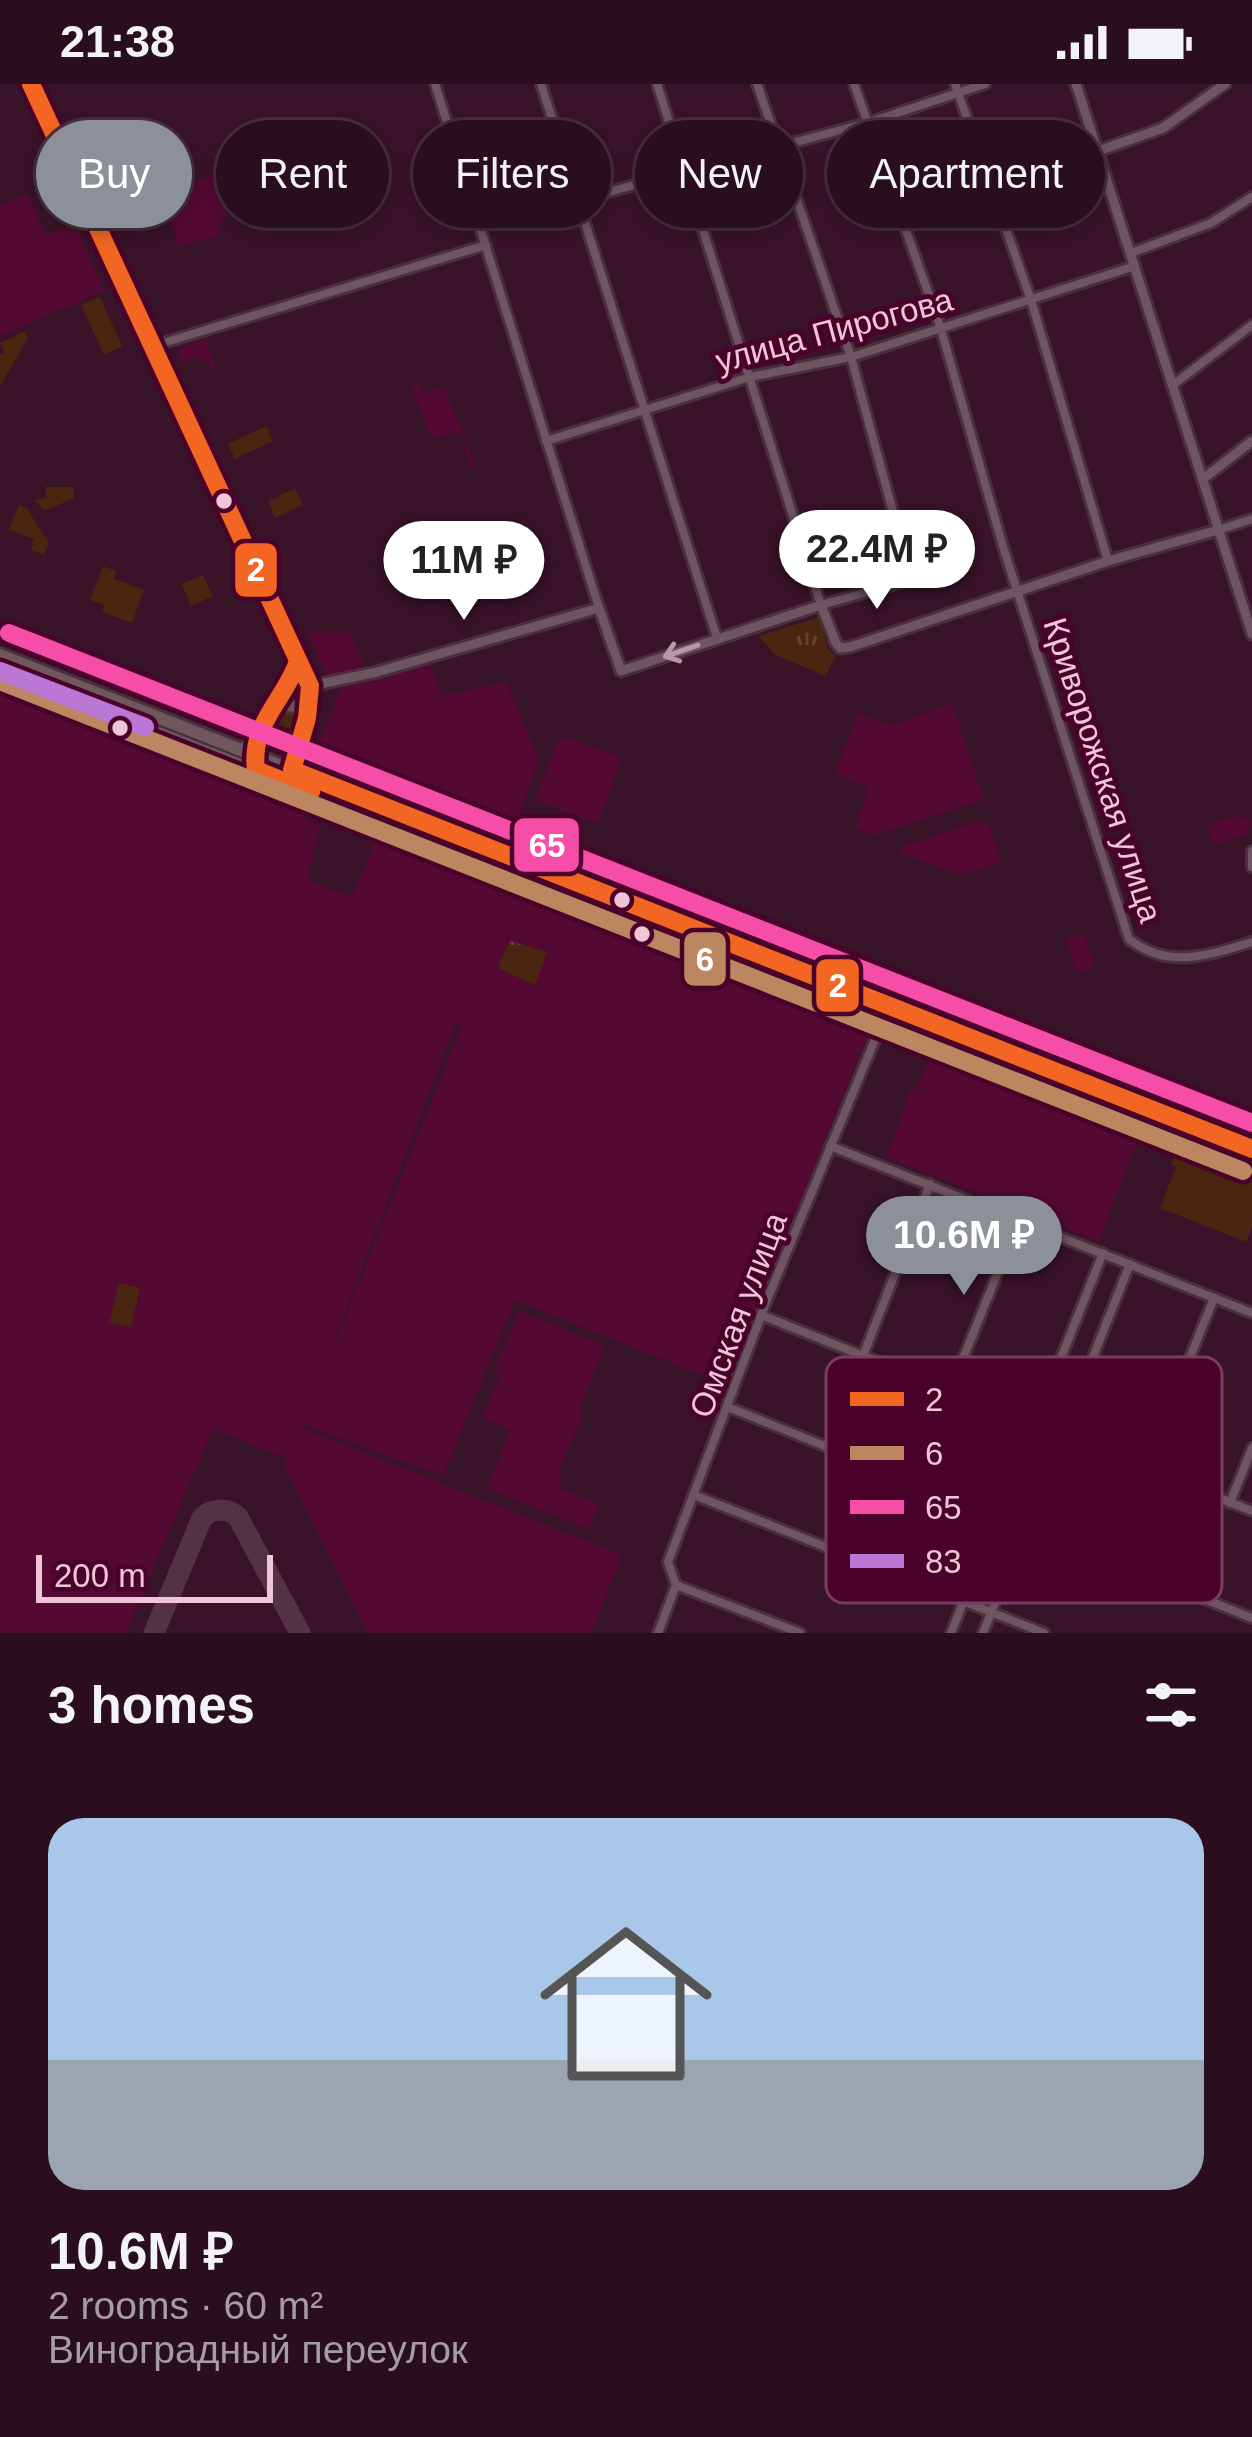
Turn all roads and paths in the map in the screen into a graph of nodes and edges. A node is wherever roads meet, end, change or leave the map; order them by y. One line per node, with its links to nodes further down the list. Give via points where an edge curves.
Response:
1 (31, 84): 32 (main road)
2 (435, 84): 11 (street)
3 (541, 84): 12 (street)
4 (657, 84): 13 (street)
5 (758, 84): 14 (street)
6 (854, 84): 15 (street, Криворожская улица)
7 (985, 84): 10 (street)
8 (1076, 84): 17 (street)
9 (1226, 84): 18 (street, via 1163,128)
10 (957, 88): 16 (street); 29 (street)
11 (447, 120)
12 (552, 120)
13 (668, 120)
14 (769, 120)
15 (865, 120)
16 (874, 120)
17 (1088, 120)
18 (1105, 149)
19 (1105, 173): 27 (street)
20 (1252, 196): 27 (street, via 1211,223)
21 (803, 220): 33 (street)
22 (482, 228): 26 (street)
23 (586, 228): 36 (street)
24 (703, 228): 34 (street)
25 (904, 228): 31 (street, Криворожская улица)
26 (486, 245): 32 (street); 37 (street)
27 (1131, 253): 28 (street)
28 (1135, 266): 29 (street, улица Пирогова); 35 (street)
29 (1031, 300): 31 (street, улица Пирогова); 42 (street)
30 (1252, 325): 35 (street)
31 (940, 326): 33 (street, улица Пирогова); 43 (street, Криворожская улица)
32 (153, 346): 50 (main road)
33 (851, 357): 34 (street, улица Пирогова); 44 (street, via 909,576)
34 (750, 377): 36 (street, улица Пирогова); 44 (street)
35 (1174, 384): 39 (street)
36 (646, 409): 37 (street, улица Пирогова); 48 (street)
37 (546, 440): 45 (street)
38 (1252, 441): 39 (street)
39 (1203, 479): 41 (street)
40 (1252, 519): 41 (street)
41 (1218, 530): 42 (street); 46 (street)
42 (1108, 561): 43 (street)
43 (1018, 590): 44 (street, via 840,648); 61 (street, Криворожская улица, via 1129,939 1176,959)
44 (821, 605): 48 (street)
45 (599, 608): 48 (street, one-way to 45, via 621,671); 53 (street)
46 (1250, 619): 47 (street)
47 (1252, 634)
48 (717, 638)
49 (0, 655): 56 (main road)
50 (298, 662): 52 (main road); 53 (main road)
51 (0, 671): 56 (main road)
52 (290, 686): 53 (main road); 54 (main road)
53 (310, 686): 55 (main road)
54 (278, 706): 55 (main road); 56 (main road)
55 (307, 718): 57 (main road)
56 (251, 754): 57 (main road); 58 (main road)
57 (292, 770): 58 (main road); 64 (main road)
58 (277, 778): 62 (main road)
59 (1252, 851): 60 (street)
60 (1252, 867)
61 (1252, 942)
62 (884, 1018): 63 (street, Омская улица); 65 (main road)
63 (830, 1146): 66 (street); 72 (street, Омская улица)
64 (1252, 1149)
65 (1252, 1161)
66 (930, 1184): 67 (street); 73 (street)
67 (1019, 1220): 68 (street); 74 (street)
68 (1103, 1253): 69 (street); 75 (street)
69 (1130, 1264): 70 (street); 76 (street)
70 (1214, 1298): 71 (street); 77 (street)
71 (1252, 1312)
72 (761, 1316): 73 (street); 78 (street, Омская улица)
73 (863, 1356)
74 (964, 1357)
75 (1062, 1357)
76 (1093, 1357)
77 (1190, 1357)
78 (728, 1407): 79 (street); 81 (street, Омская улица)
79 (826, 1447)
80 (1252, 1448): 83 (street)
81 (694, 1495): 85 (street); 86 (street, Омская улица, via 668,1562)
82 (1222, 1499): 83 (street)
83 (1231, 1503): 84 (street)
84 (1252, 1511)
85 (826, 1547)
86 (676, 1585): 93 (street, Омская улица); 94 (street)
87 (963, 1603): 95 (street)
88 (969, 1603): 91 (street)
89 (996, 1603): 91 (street)
90 (1214, 1603): 92 (street)
91 (992, 1612): 96 (street); 97 (street)
92 (1252, 1618)
93 (658, 1633)
94 (800, 1633)
95 (951, 1633)
96 (983, 1633)
97 (1044, 1633)

